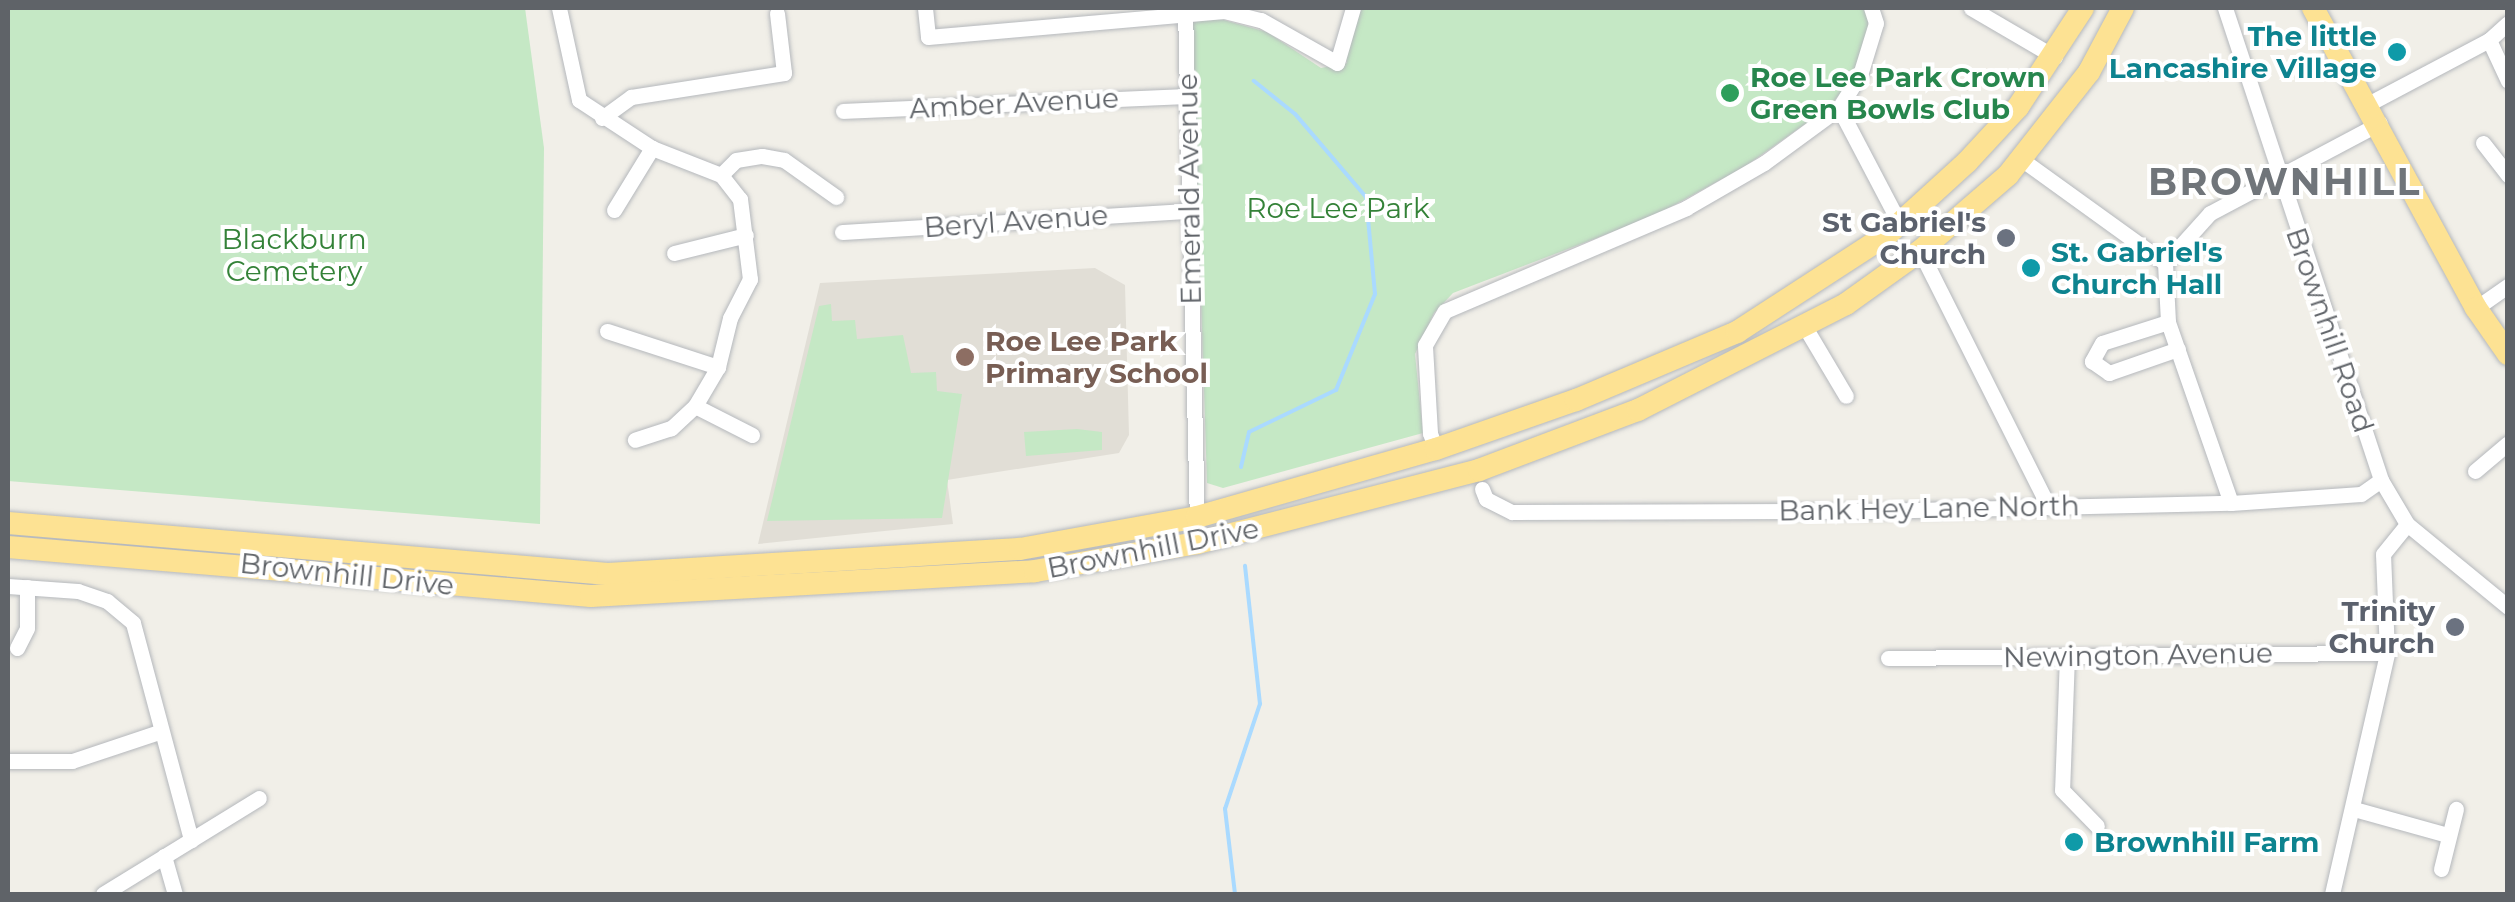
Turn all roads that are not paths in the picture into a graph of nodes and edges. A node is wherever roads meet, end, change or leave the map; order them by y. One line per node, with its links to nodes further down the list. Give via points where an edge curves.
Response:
1 (559, 8): 19 (street, via 579,100)
2 (925, 8): 10 (street, via 928,36)
3 (1353, 8): 10 (street, via 1337,63 1261,20)
4 (1871, 8): 16 (street, via 1876,24 1860,75)
5 (1971, 8): 13 (street)
6 (2083, 8): 13 (highway, Brownhill Drive)
7 (2123, 8): 22 (highway, Brownhill Drive, via 2090,72)
8 (2225, 8): 25 (street, Brownhill Road)
9 (2313, 8): 18 (highway)
10 (1186, 11): 15 (street, Emerald Avenue)
11 (777, 13): 19 (street, via 784,73 631,98)
12 (2499, 31): 14 (street); 18 (street)
13 (2056, 56): 29 (highway, Brownhill Drive, via 2018,107)
14 (2508, 80)
15 (1185, 96): 17 (street, Amber Avenue); 28 (street, Emerald Avenue)
16 (1839, 108): 29 (street); 48 (street, via 1686,208 1445,310 1425,345)
17 (843, 111)
18 (2375, 113): 25 (street); 36 (highway)
19 (602, 118): 21 (street)
20 (2483, 143): 24 (street)
21 (652, 148): 23 (street); 27 (street)
22 (2021, 160): 32 (highway, Brownhill Drive); 34 (street)
23 (720, 175): 26 (street, via 736,160 784,160); 31 (street, via 740,200)
24 (2508, 175)
25 (2278, 177): 34 (street, via 2210,213); 50 (street, Brownhill Road)
26 (836, 197)
27 (614, 210)
28 (1190, 211): 30 (street, Beryl Avenue); 54 (street, Emerald Avenue)
29 (1900, 224): 48 (highway, Brownhill Drive, via 1833,275 1737,332 1576,400)
30 (842, 232)
31 (746, 235): 33 (street); 42 (street, via 750,278 730,318)
32 (1920, 251): 38 (highway, Brownhill Drive); 53 (street)
33 (674, 253)
34 (2165, 263): 37 (street)
35 (2508, 286): 36 (street)
36 (2476, 308): 41 (highway)
37 (2168, 322): 40 (street); 40 (street, via 2102,344 2092,362 2109,373)
38 (1806, 327): 43 (street); 57 (highway, Brownhill Drive, via 1638,410 1479,470)
39 (607, 331): 42 (street)
40 (2178, 349): 52 (street)
41 (2508, 354)
42 (718, 367): 44 (street)
43 (1846, 396)
44 (695, 406): 45 (street); 46 (street, via 671,428)
45 (752, 435)
46 (634, 440)
47 (2508, 443): 49 (street)
48 (1436, 449): 54 (highway, Brownhill Drive)
49 (2475, 471)
50 (2381, 480): 52 (street, Bank Hey Lane North, via 2361,494); 56 (street, Brownhill Road)
51 (1482, 488): 53 (street, Bank Hey Lane North, via 1486,499 1512,512)
52 (2231, 502): 53 (street, Bank Hey Lane North)
53 (2050, 507)
54 (1197, 517): 55 (highway, Brownhill Drive, via 1020,549 608,574); 57 (street, Emerald Avenue)
55 (8, 523)
56 (2407, 524): 61 (street, Brownhill Road); 63 (street, via 2383,554)
57 (1197, 543): 58 (highway, Brownhill Drive, via 1035,571 591,596)
58 (8, 547)
59 (8, 586): 60 (street)
60 (27, 587): 62 (street, via 33,632); 66 (street, via 95,596 133,624)
61 (2508, 607)
62 (18, 648)
63 (2387, 653): 64 (street, Newington Avenue); 69 (street)
64 (2067, 656): 65 (street, Newington Avenue); 71 (street, via 2062,790)
65 (1888, 658)
66 (159, 732): 67 (street, via 72,760); 73 (street)
67 (8, 761)
68 (259, 798): 73 (street)
69 (2354, 809): 72 (street); 78 (street)
70 (2456, 809): 72 (street)
71 (2097, 826)
72 (2447, 835): 75 (street)
73 (192, 840): 74 (street)
74 (164, 856): 76 (street); 77 (street)
75 (2441, 869)
76 (103, 894)
77 (174, 894)
78 (2332, 894)

